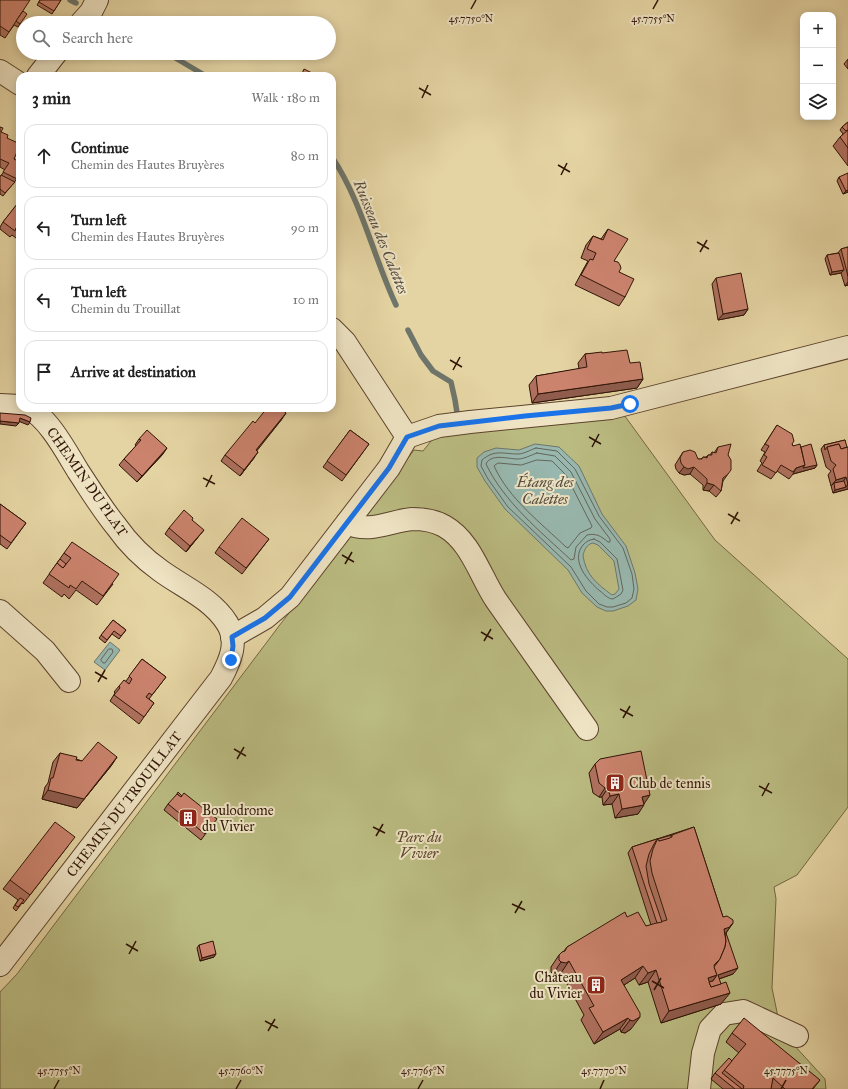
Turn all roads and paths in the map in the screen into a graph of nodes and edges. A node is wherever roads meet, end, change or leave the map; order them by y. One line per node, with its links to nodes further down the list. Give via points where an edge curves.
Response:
1 (97, 0): 2 (street)
2 (87, 16)
3 (51, 60): 5 (street)
4 (0, 71): 6 (street)
5 (41, 72)
6 (16, 81)
7 (336, 333): 12 (street)
8 (848, 347): 12 (street, via 611,408 439,426)
9 (0, 405): 10 (street)
10 (16, 406)
11 (34, 412): 16 (street, CHEMIN DU PLAT, via 54,432 116,526 135,548 160,570)
12 (407, 437): 13 (street, via 389,468)
13 (347, 523): 14 (street, via 290,597); 19 (street, via 356,527 372,527 412,519 429,520 445,527 461,540 493,595)
14 (278, 606): 16 (street, via 240,614); 17 (street, via 265,618)
15 (0, 612): 18 (street, via 45,651)
16 (220, 614): 17 (street, CHEMIN DU PLAT, via 228,625)
17 (232, 637): 20 (street, CHEMIN DU TROUILLAT, via 231,660 222,678)
18 (69, 681)
19 (587, 729)
20 (0, 965)
21 (797, 1036): 22 (street, via 743,1011 724,1014 710,1029 703,1053)
22 (699, 1089)

